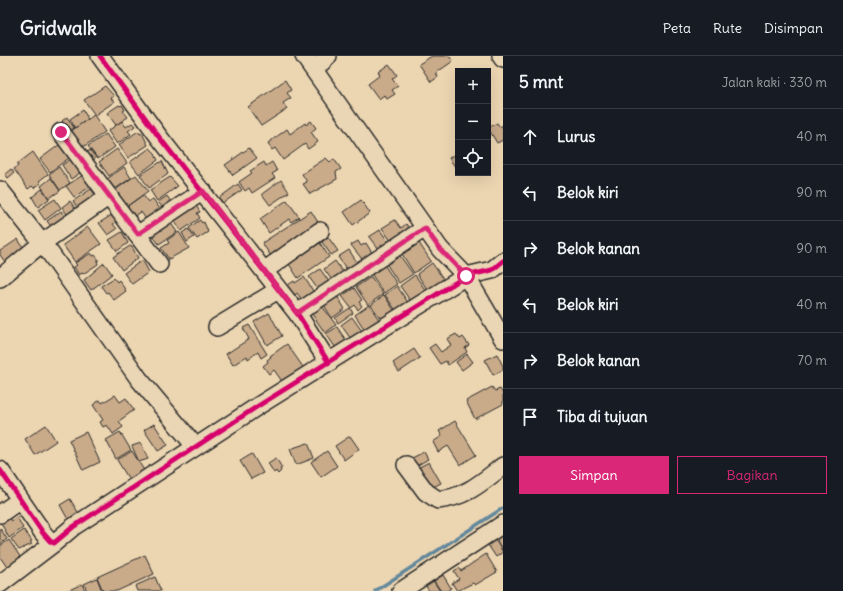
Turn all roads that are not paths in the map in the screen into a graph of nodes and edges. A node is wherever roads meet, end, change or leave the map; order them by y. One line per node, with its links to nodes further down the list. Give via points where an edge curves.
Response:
1 (100, 56): 9 (street, via 159,137)
2 (304, 56): 6 (street)
3 (328, 56): 6 (street)
4 (501, 56): 5 (street)
5 (503, 59)
6 (314, 70): 11 (street)
7 (61, 132): 10 (street)
8 (0, 190): 14 (street)
9 (203, 191): 13 (street); 17 (street)
10 (109, 196): 13 (street); 14 (street)
11 (425, 228): 18 (street, via 440,249); 21 (street)
12 (320, 231): 17 (street)
13 (138, 234): 16 (street)
14 (42, 243): 19 (street); 25 (street, via 139,379)
15 (503, 262): 18 (street, via 492,270)
16 (159, 264)
17 (264, 271): 20 (street)
18 (466, 276): 23 (street); 24 (street)
19 (0, 278)
20 (278, 290): 21 (street); 22 (street)
21 (297, 313): 24 (street)
22 (217, 327)
23 (503, 339)
24 (329, 362): 25 (street)
25 (195, 446): 32 (street, via 73,527)
26 (406, 465): 27 (street, via 426,492 438,500 453,499 465,493)
27 (503, 466)
28 (0, 470): 29 (street)
29 (20, 500): 30 (street); 32 (street, via 50,542)
30 (0, 514)
31 (503, 524): 34 (street)
32 (54, 543): 33 (street)
33 (0, 584)
34 (401, 591)

